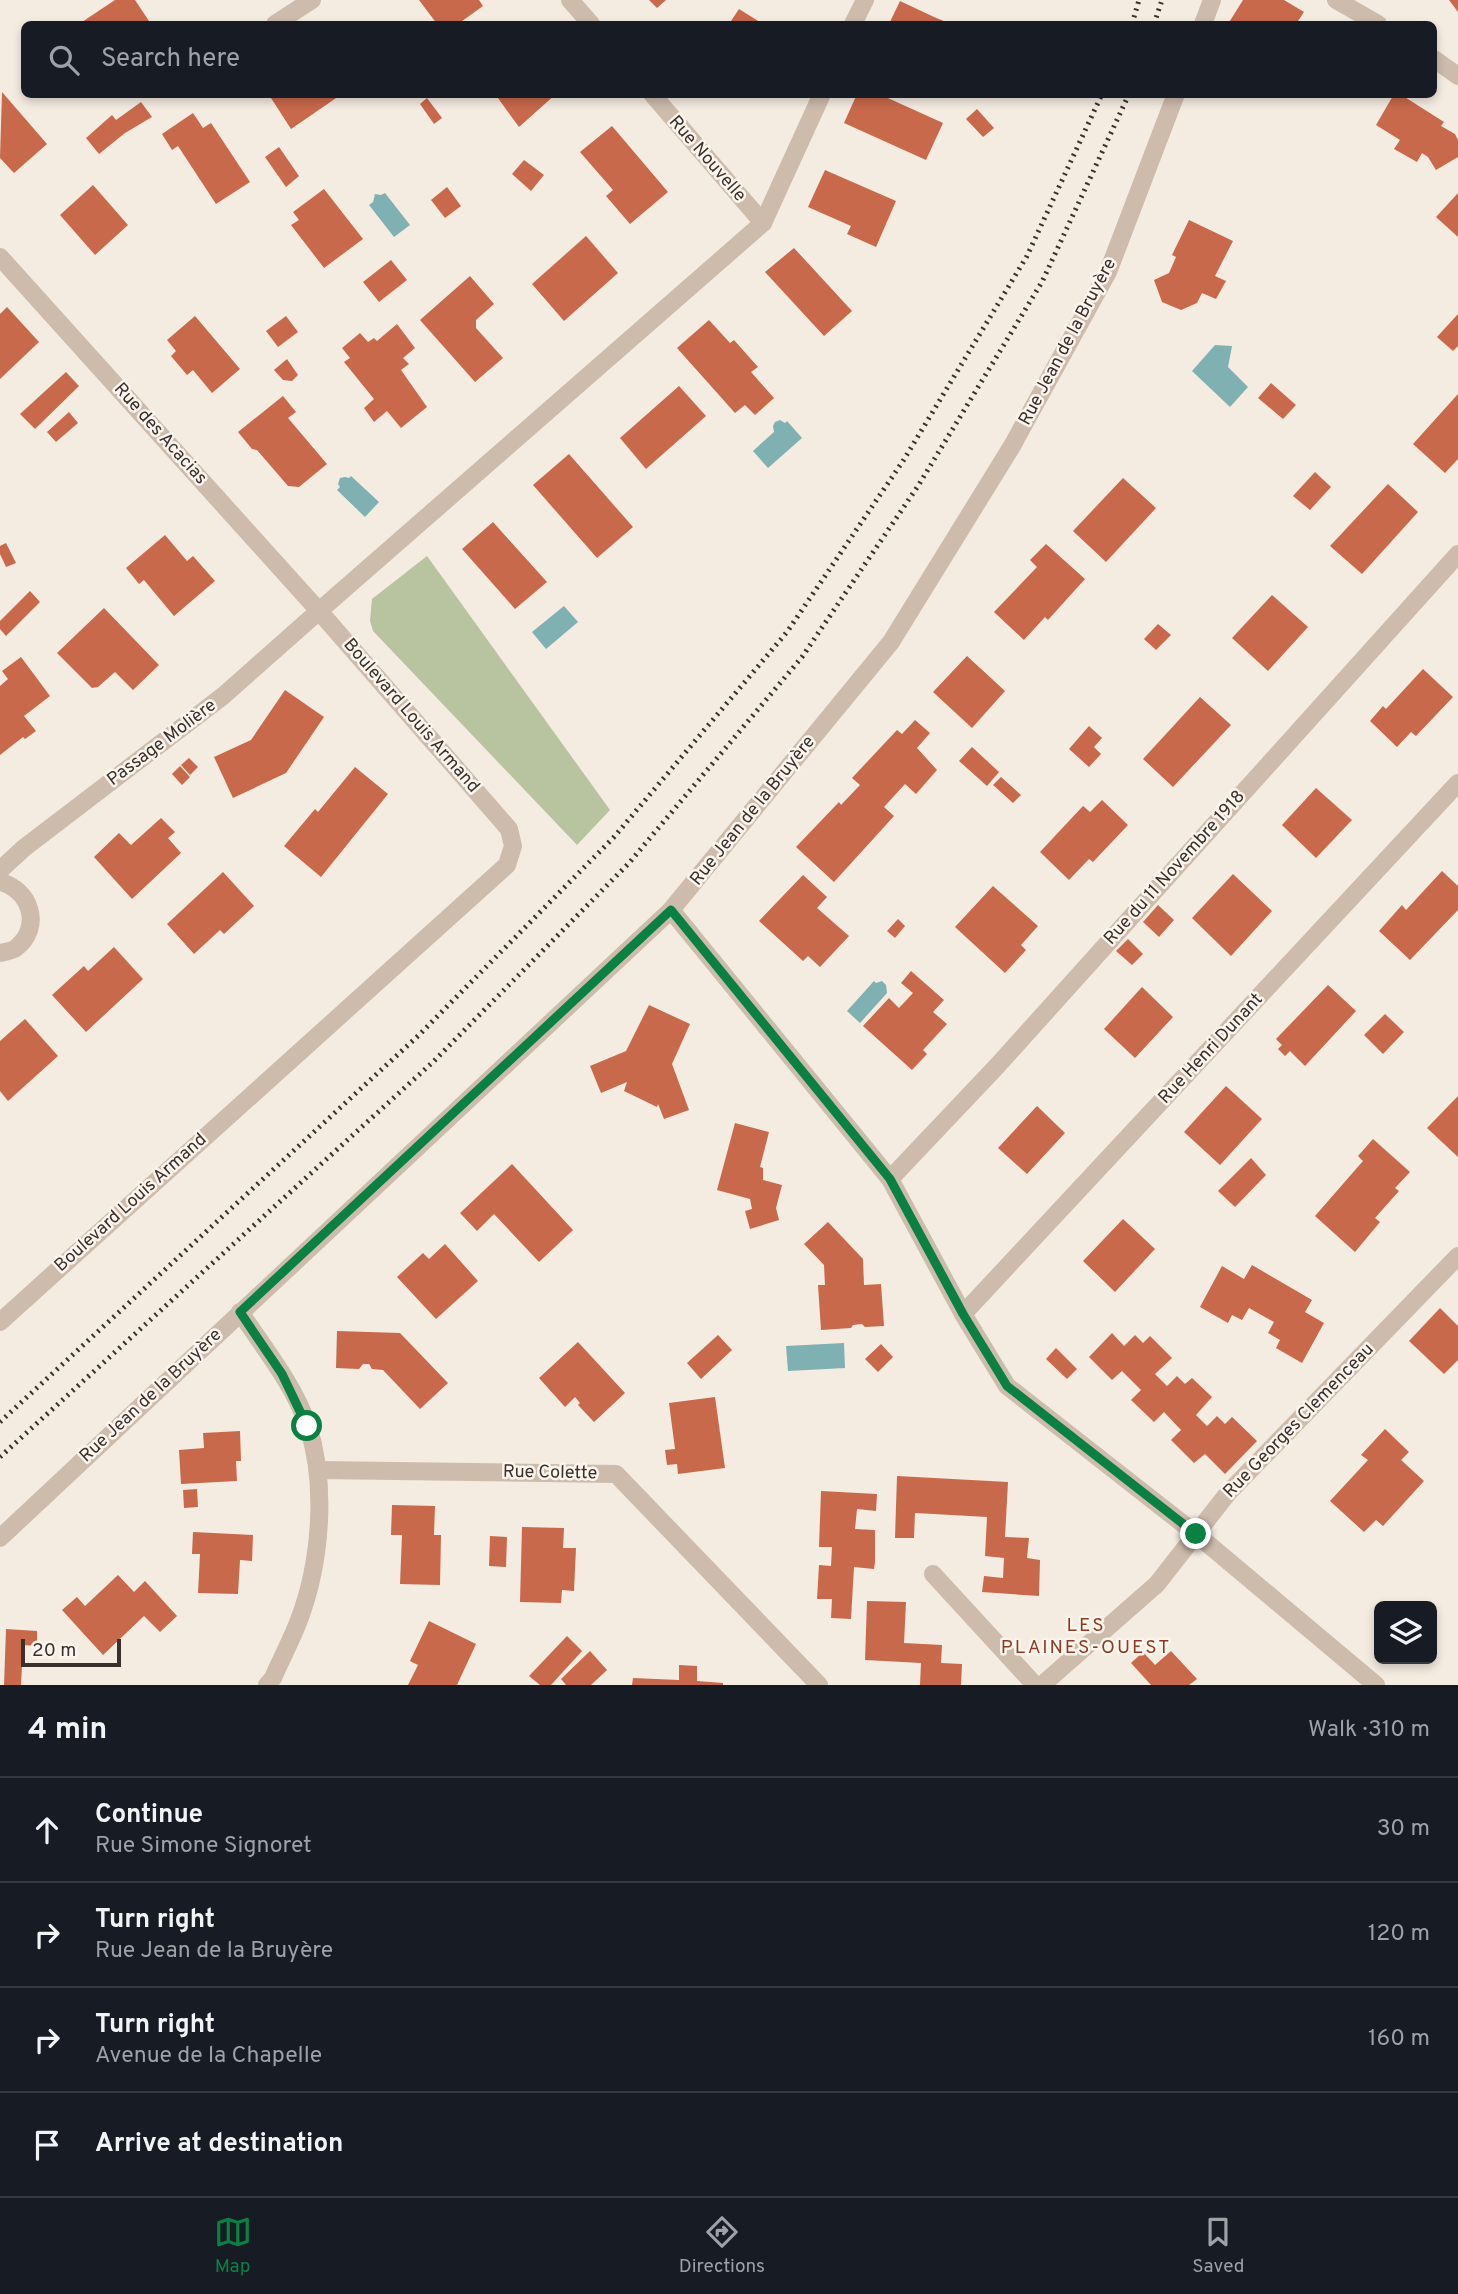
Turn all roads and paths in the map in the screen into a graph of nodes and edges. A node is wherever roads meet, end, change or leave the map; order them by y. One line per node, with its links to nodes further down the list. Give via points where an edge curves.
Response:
1 (312, 0): 6 (street)
2 (570, 0): 7 (street)
3 (865, 0): 8 (street)
4 (1212, 0): 9 (street)
5 (1336, 0): 10 (street)
6 (280, 21)
7 (588, 21)
8 (854, 21)
9 (1204, 21)
10 (1373, 21)
11 (1437, 62): 12 (street)
12 (1458, 76)
13 (655, 98): 16 (street, Rue Nouvelle)
14 (819, 98): 16 (street)
15 (1174, 98): 23 (street, Rue Jean de la Bruyère, via 1108,272 1012,446 898,631)
16 (763, 223): 19 (street)
17 (0, 257): 19 (street, Rue des Acacias)
18 (1458, 554): 25 (street, Rue du 11 Novembre 1918)
19 (319, 611): 21 (street, Passage Molière, via 223,696); 29 (street, Boulevard Louis Armand, via 509,830 513,846 507,865)
20 (1458, 783): 28 (street, Rue Henri Dunant)
21 (0, 870)
22 (0, 882): 24 (street, via 23,894 31,912 28,934 15,948)
23 (671, 910): 25 (street); 27 (street, Rue Jean de la Bruyère)
24 (0, 953)
25 (890, 1179): 28 (street)
26 (1458, 1256): 31 (street, Rue Georges Clemenceau, via 1228,1493)
27 (240, 1312): 30 (street, via 288,1385 307,1426); 32 (street, Rue Jean de la Bruyère)
28 (963, 1314): 31 (street, via 1007,1386)
29 (0, 1322)
30 (318, 1470): 35 (street, via 318,1548 300,1618); 36 (street, Rue Colette, via 616,1474)
31 (1196, 1534): 34 (street, Rue Georges Clemenceau, via 1157,1584); 38 (street)
32 (0, 1538)
33 (933, 1574): 37 (street)
34 (1052, 1682)
35 (267, 1685)
36 (819, 1685)
37 (1035, 1685)
38 (1376, 1685)

